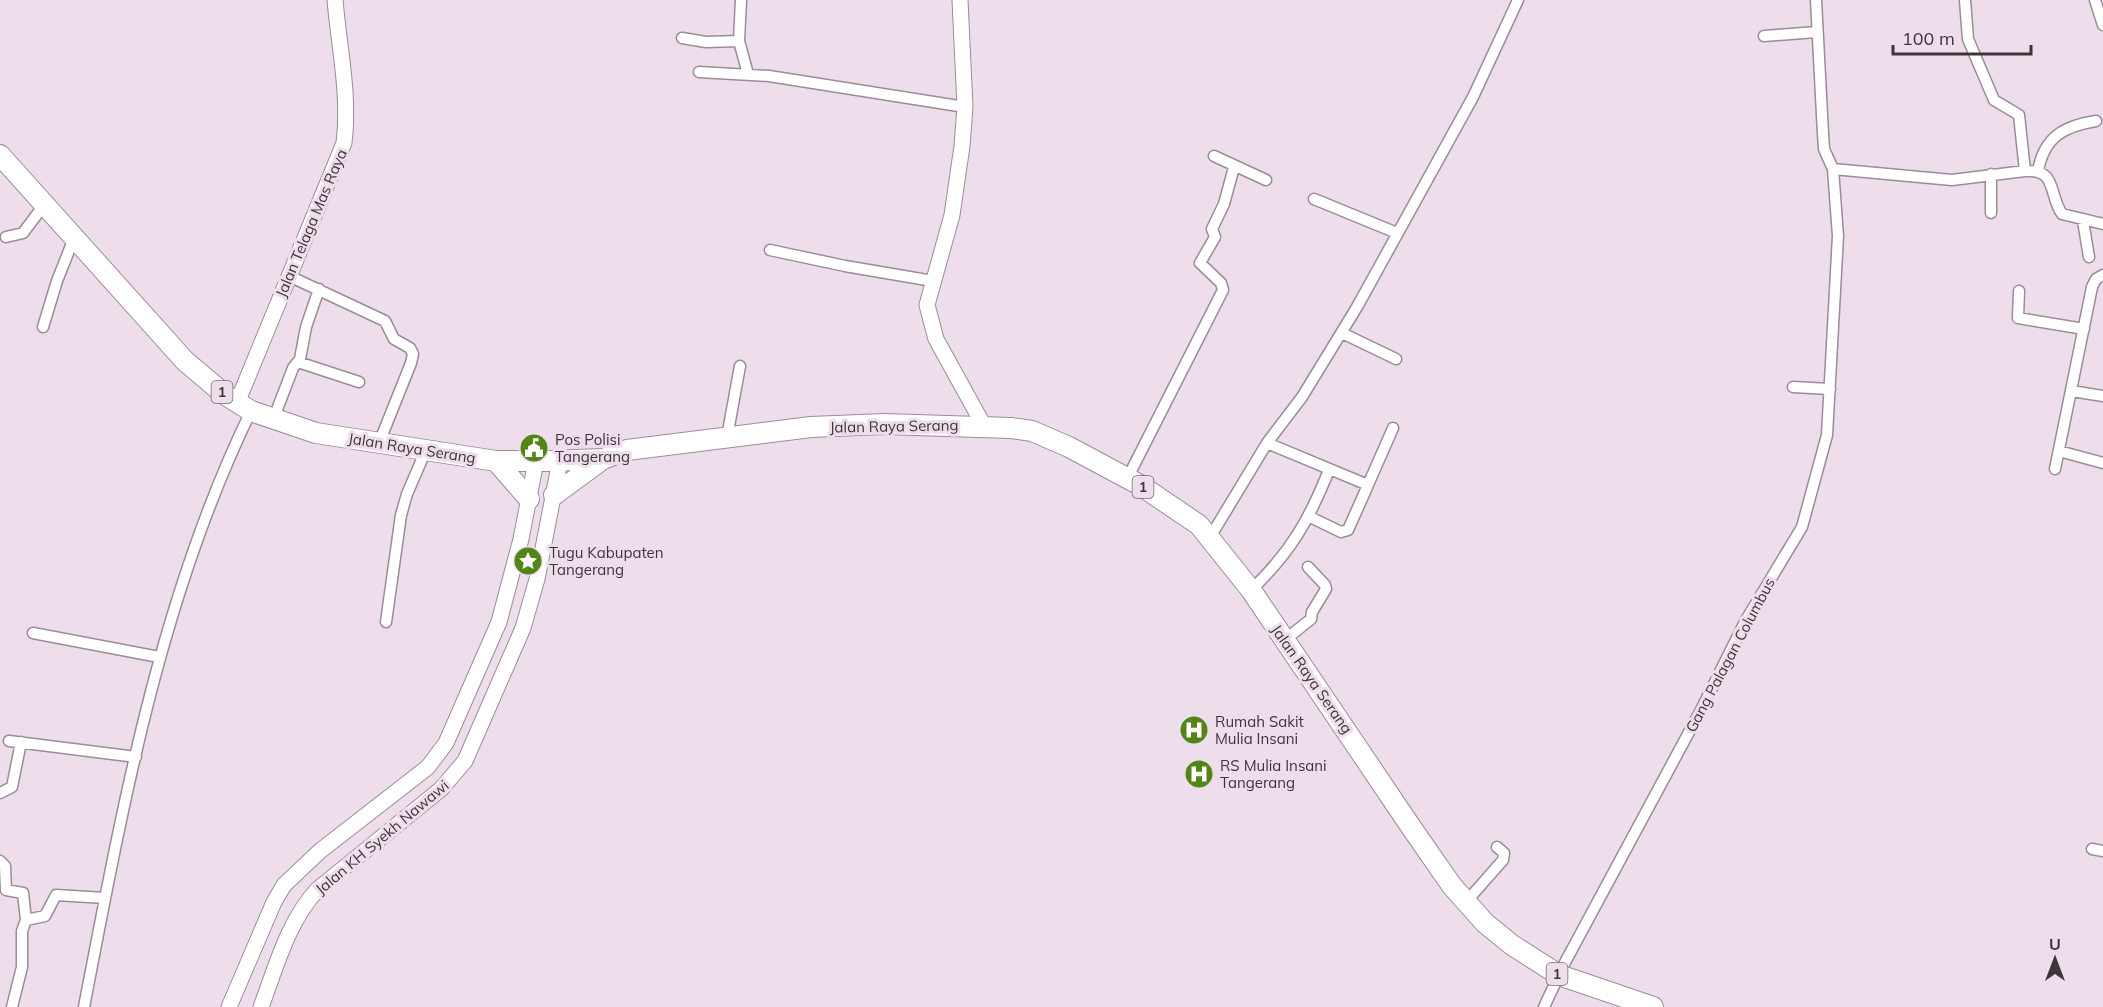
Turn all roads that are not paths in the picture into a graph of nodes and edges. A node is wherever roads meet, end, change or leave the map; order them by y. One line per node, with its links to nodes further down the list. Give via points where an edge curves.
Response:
1 (335, 0): 36 (main road, Jalan Telaga Mas Raya, via 347,122 344,143)
2 (741, 0): 12 (street)
3 (960, 0): 15 (main road)
4 (1518, 0): 30 (street, via 1473,97)
5 (1816, 0): 9 (street, Gang Palagan Columbus)
6 (1965, 0): 21 (street, via 1968,39 1994,100 2019,116)
7 (2095, 0): 8 (street)
8 (2103, 26)
9 (1816, 32): 10 (street); 20 (street, Gang Palagan Columbus, via 1824,150)
10 (1764, 36)
11 (682, 38): 12 (street)
12 (739, 41): 14 (street)
13 (699, 72): 14 (street)
14 (748, 74): 15 (street)
15 (965, 107): 37 (main road, via 952,215)
16 (2096, 121): 22 (street, via 2079,124 2047,144)
17 (0, 155): 26 (highway, Jalan Raya Serang / 1)
18 (1214, 156): 19 (street)
19 (1234, 167): 24 (street); 67 (street, via 1212,229 1215,237 1200,263 1221,283 1223,290)
20 (1833, 169): 23 (street, via 1952,180); 48 (street, Gang Palagan Columbus, via 1838,236)
21 (2025, 171): 22 (street); 23 (street)
22 (2038, 171): 28 (street, via 2047,177 2062,214)
23 (1992, 174): 27 (street)
24 (1266, 180)
25 (1314, 199): 30 (street)
26 (44, 205): 31 (street, via 23,233); 32 (highway, Jalan Raya Serang / 1)
27 (1991, 213)
28 (2083, 221): 29 (street); 34 (street)
29 (2103, 224)
30 (1397, 233): 42 (street)
31 (6, 237)
32 (74, 238): 40 (street); 51 (highway, Jalan Raya Serang / 1, via 185,361)
33 (770, 250): 37 (street)
34 (2089, 257)
35 (2103, 275): 41 (street, via 2092,287)
36 (289, 276): 38 (street); 51 (main road, Jalan Telaga Mas Raya)
37 (933, 281): 53 (main road, via 927,304 936,339)
38 (320, 289): 44 (street); 56 (street, via 385,321 394,339 413,354)
39 (2019, 291): 41 (street, via 2018,318)
40 (43, 327)
41 (2084, 329): 49 (street)
42 (1342, 333): 43 (street); 57 (street, via 1302,397)
43 (1396, 359)
44 (298, 362): 46 (street); 52 (street)
45 (740, 366): 55 (street)
46 (359, 382)
47 (1793, 387): 48 (street)
48 (1830, 389): 88 (street, Gang Palagan Columbus, via 1827,435 1802,527 1746,620)
49 (2072, 391): 50 (street); 59 (street)
50 (2103, 396)
51 (244, 407): 52 (highway, Jalan Raya Serang / 1); 78 (street)
52 (273, 420): 56 (highway, Jalan Raya Serang / 1, via 316,433)
53 (984, 426): 55 (highway, Jalan Raya Serang / 1, via 811,427); 67 (highway, Jalan Raya Serang / 1, via 1032,431)
54 (1393, 428): 68 (street)
55 (727, 437): 60 (highway, Jalan Raya Serang / 1, via 627,450)
56 (379, 443): 58 (highway, Jalan Raya Serang / 1)
57 (1267, 443): 66 (street); 72 (street)
58 (426, 450): 61 (highway, Jalan Raya Serang / 1); 75 (street, via 401,515)
59 (2059, 451): 64 (street); 65 (street)
60 (603, 459): 63 (highway, Jalan Raya Serang / 1); 69 (highway)
61 (496, 461): 62 (highway, Jalan Raya Serang / 1); 70 (highway)
62 (536, 461): 63 (highway, Jalan Raya Serang / 1); 70 (main road, Jalan KH Syekh Nawawi)
63 (560, 461): 69 (main road, Jalan KH Syekh Nawawi)
64 (2103, 463)
65 (2055, 469)
66 (1329, 470): 68 (street); 71 (street)
67 (1127, 478): 72 (highway, Jalan Raya Serang / 1, via 1199,525)
68 (1368, 485): 71 (street, via 1348,530 1341,532)
69 (554, 495): 81 (main road, Jalan KH Syekh Nawawi, via 524,628)
70 (529, 499): 79 (main road, Jalan KH Syekh Nawawi, via 499,622)
71 (1310, 517): 74 (street)
72 (1209, 539): 74 (highway, Jalan Raya Serang / 1)
73 (1308, 567): 77 (street, via 1326,589 1311,619)
74 (1251, 590): 77 (highway, Jalan Raya Serang / 1)
75 (386, 622)
76 (33, 633): 78 (street)
77 (1286, 639): 86 (highway, Jalan Raya Serang / 1, via 1411,827)
78 (159, 657): 80 (street)
79 (446, 742): 81 (main road); 92 (main road, Jalan KH Syekh Nawawi, via 428,767 320,851 285,885)
80 (136, 757): 82 (street, via 15,741 12,786); 85 (street)
81 (465, 761): 93 (main road, Jalan KH Syekh Nawawi, via 441,789 306,902)
82 (0, 793)
83 (1497, 848): 86 (street, via 1504,853 1503,860)
84 (0, 861): 87 (street, via 5,867 6,890 23,893)
85 (105, 898): 87 (street, via 56,895 45,916); 91 (street)
86 (1466, 902): 88 (highway, Jalan Raya Serang / 1, via 1485,923)
87 (26, 920): 90 (street, via 22,931 22,968)
88 (1561, 971): 89 (highway, Jalan Raya Serang); 94 (street, Gang Palagan Columbus)
89 (1647, 1005)
90 (12, 1007)
91 (84, 1007)
92 (229, 1007)
93 (261, 1007)
94 (1544, 1007)

